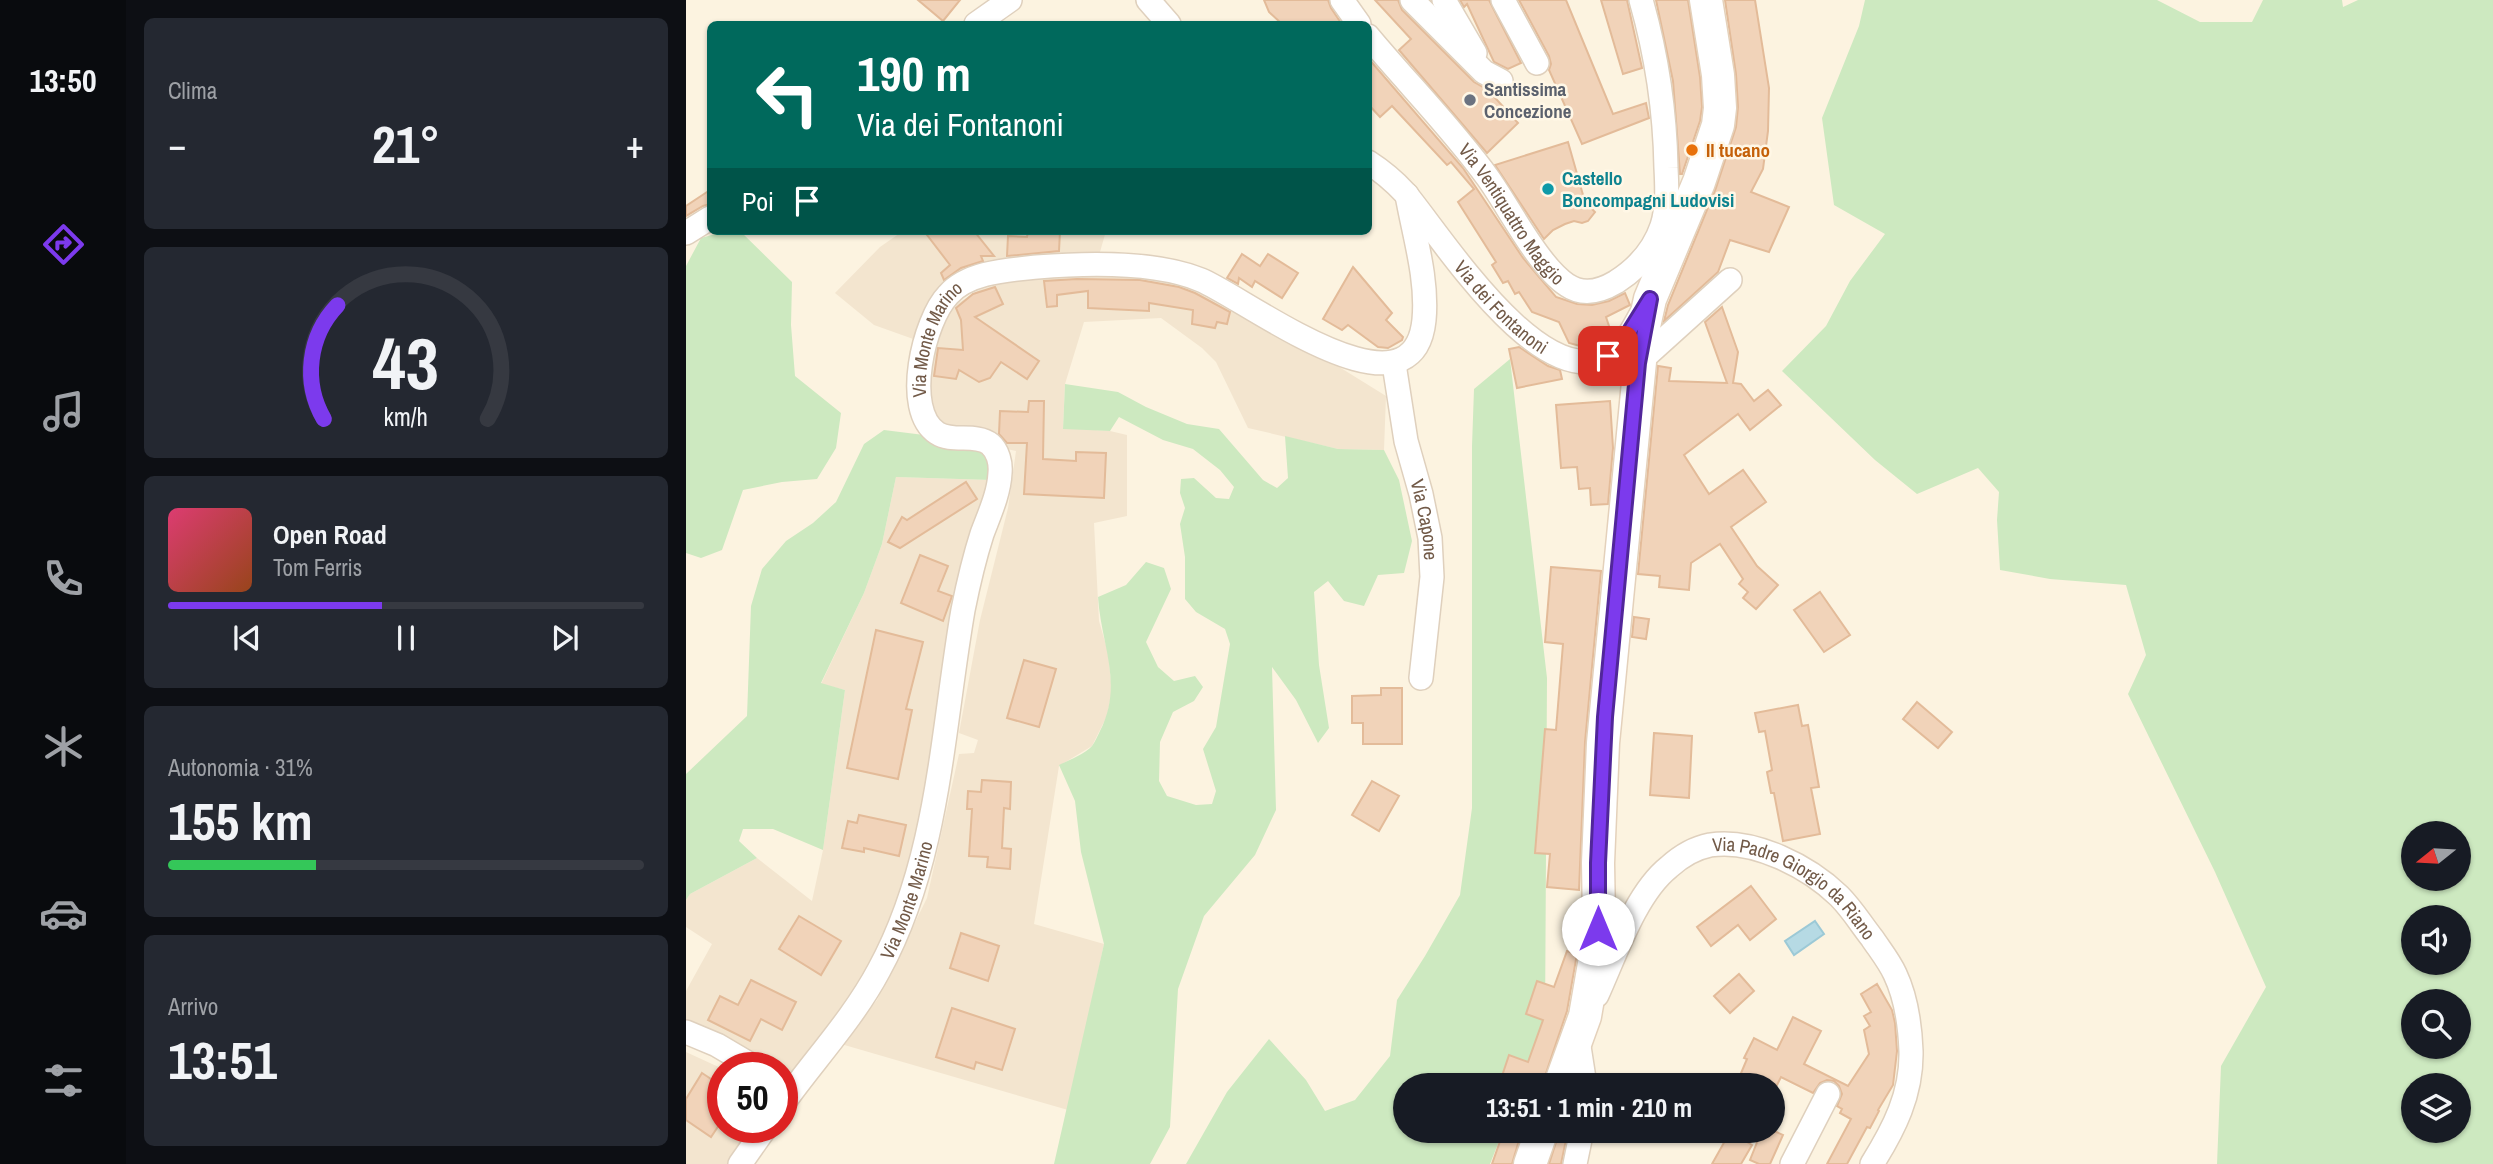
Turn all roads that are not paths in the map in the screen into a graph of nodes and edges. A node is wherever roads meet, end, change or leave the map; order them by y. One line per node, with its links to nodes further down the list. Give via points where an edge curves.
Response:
1 (1010, 0): 9 (street)
2 (1149, 0): 10 (street)
3 (1342, 0): 11 (street)
4 (1412, 0): 5 (street, via 1493,76)
5 (1444, 0)
6 (1503, 0): 13 (street)
7 (1641, 0): 17 (street, via 1662,98)
8 (1706, 0): 17 (main road, via 1718,75 1719,116 1703,171)
9 (980, 21)
10 (1167, 21)
11 (1357, 21)
12 (1372, 41): 17 (street, Via Ventiquattro Maggio, via 1480,169 1554,274 1568,286 1588,292 1618,280 1649,254)
13 (1537, 63)
14 (1372, 165): 15 (street, Via dei Fontanoni)
15 (1406, 195): 20 (street, Via dei Fontanoni, via 1501,313 1556,355 1581,362 1608,356 1622,344); 22 (street, via 1423,282 1424,323 1410,353)
16 (707, 220): 18 (street)
17 (1668, 227): 20 (main road)
18 (686, 233)
19 (1730, 280): 21 (street)
20 (1650, 299): 21 (main road)
21 (1638, 363): 25 (main road, via 1603,743 1597,939)
22 (1394, 364): 23 (street, Via Capone, via 1406,441 1430,538 1432,577); 29 (street, Via Monte Marino, via 1342,355 1219,288 1172,272 1083,265 1017,269 977,278 948,294 927,334 918,403 925,421 939,434 990,444 999,461 999,483 966,598 933,808 910,901 868,990)
23 (1421, 678)
24 (686, 1032): 26 (street)
25 (1578, 1039): 27 (main road); 28 (street); 38 (street, Via Padre Giorgio da Riano, via 1630,924 1666,869 1697,849 1721,844 1783,858 1827,886 1850,908 1891,966 1903,998 1911,1052 1907,1086 1895,1126)
26 (729, 1052)
27 (1565, 1073)
28 (1583, 1073)
29 (798, 1079)
30 (1828, 1094): 37 (street)
31 (755, 1143): 34 (street)
32 (1537, 1143): 35 (main road)
33 (1580, 1143): 36 (street)
34 (740, 1164)
35 (1530, 1164)
36 (1575, 1164)
37 (1792, 1164)
38 (1872, 1164)

